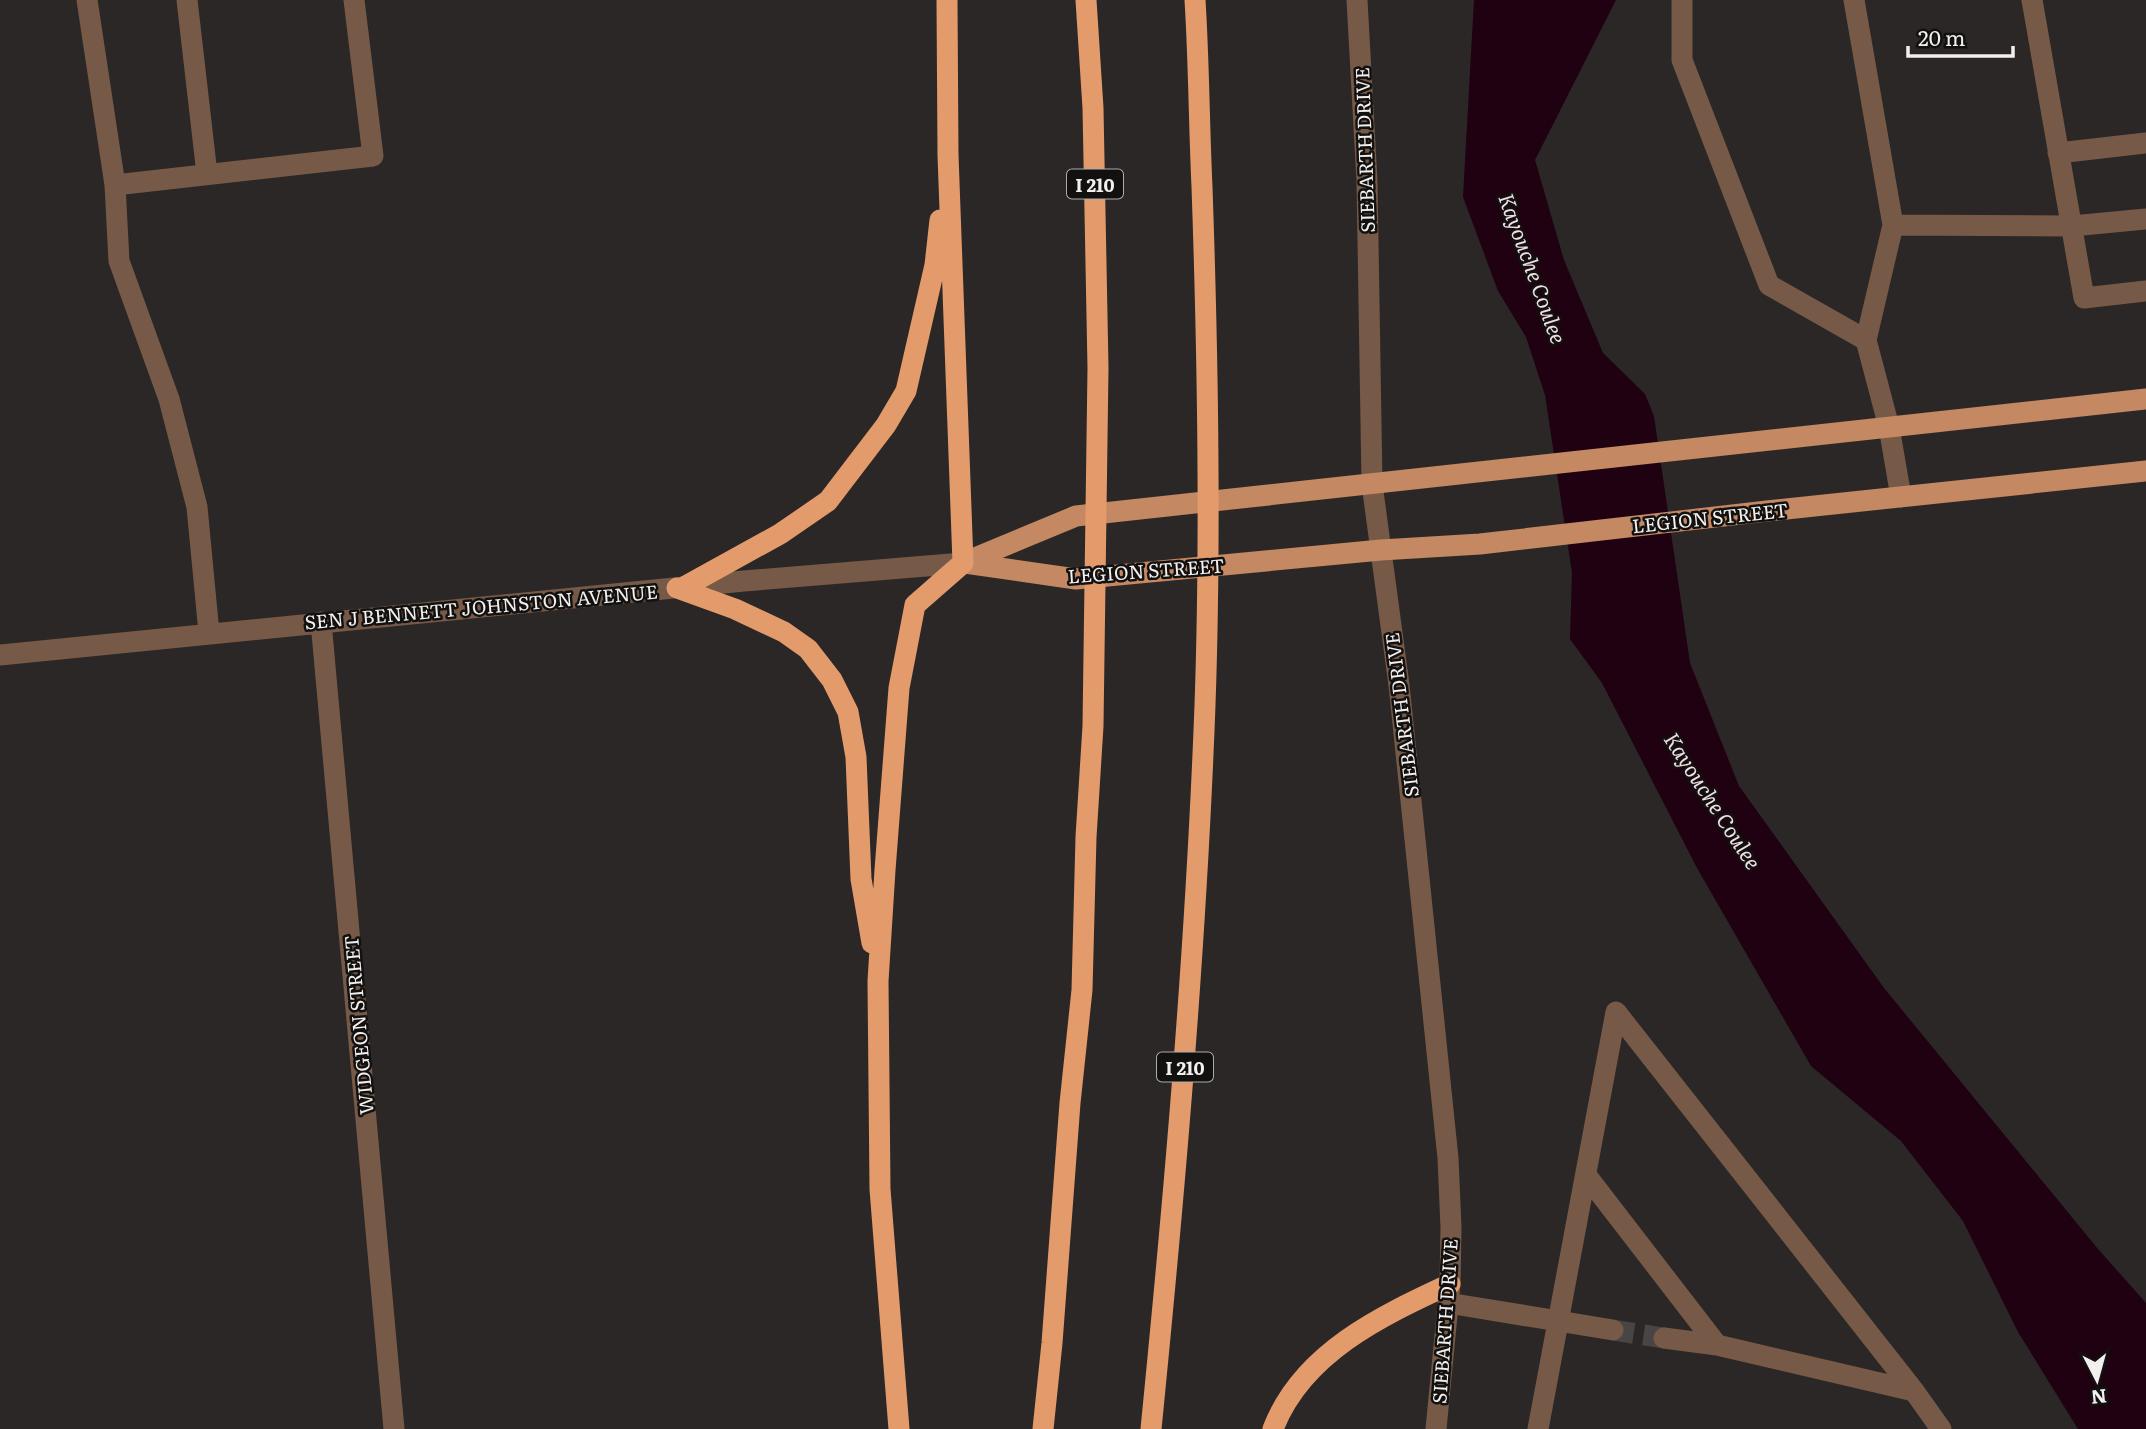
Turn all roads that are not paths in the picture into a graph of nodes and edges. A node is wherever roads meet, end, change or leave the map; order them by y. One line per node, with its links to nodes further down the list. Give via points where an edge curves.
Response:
1 (87, 0): 15 (street)
2 (187, 0): 14 (street)
3 (354, 0): 14 (street, via 373,156)
4 (947, 0): 13 (highway)
5 (1086, 0): 42 (highway, I 210, via 1098,368 1093,726 1082,990)
6 (1195, 0): 43 (highway, I 210, via 1208,352 1205,704 1184,1092)
7 (1357, 0): 24 (street, SIEBARTH DRIVE, via 1367,181)
8 (1682, 0): 20 (street, via 1682,60 1769,285)
9 (1854, 0): 17 (street)
10 (2032, 0): 12 (street)
11 (2146, 143): 12 (street)
12 (2058, 153): 18 (street)
13 (948, 155): 27 (highway); 28 (highway, via 935,265 906,391 886,425 828,501 779,534)
14 (207, 174): 15 (street)
15 (115, 185): 30 (street, via 119,261 169,399 198,507)
16 (2146, 219): 18 (street)
17 (1893, 225): 18 (street); 20 (street)
18 (2072, 226): 19 (street, via 2084,298)
19 (2146, 291)
20 (1866, 340): 22 (street)
21 (2146, 399): 22 (main road)
22 (1889, 428): 24 (main road); 25 (street)
23 (2146, 471): 25 (main road, LEGION STREET)
24 (1372, 484): 26 (street, SIEBARTH DRIVE); 27 (main road, via 1076,516)
25 (1901, 497): 26 (main road, LEGION STREET, via 1480,544)
26 (1381, 550): 27 (main road, LEGION STREET, via 1076,579); 34 (street, SIEBARTH DRIVE, via 1442,1098 1451,1228)
27 (963, 563): 28 (street, SEN J BENNETT JOHNSTON AVENUE); 32 (highway, via 915,605 899,688)
28 (681, 587): 29 (street, SEN J BENNETT JOHNSTON AVENUE); 32 (highway, via 784,632 808,649 848,712 856,757 861,879)
29 (321, 622): 30 (street, SEN J BENNETT JOHNSTON AVENUE); 40 (street, WIDGEON STREET)
30 (209, 633): 31 (street, SEN J BENNETT JOHNSTON AVENUE)
31 (0, 655)
32 (878, 981): 41 (highway, via 880,1189)
33 (1586, 1175): 35 (street); 38 (street); 39 (street, via 1616,1012)
34 (1449, 1293): 35 (street); 44 (highway, via 1397,1309 1332,1349 1288,1400); 45 (street, SIEBARTH DRIVE)
35 (1560, 1321): 36 (street); 46 (street)
36 (1614, 1330)
37 (1664, 1338): 38 (street)
38 (1717, 1345): 39 (street)
39 (1914, 1391): 47 (street)
40 (394, 1429)
41 (899, 1429)
42 (1043, 1429)
43 (1151, 1429)
44 (1273, 1429)
45 (1436, 1429)
46 (1538, 1429)
47 (1941, 1429)

